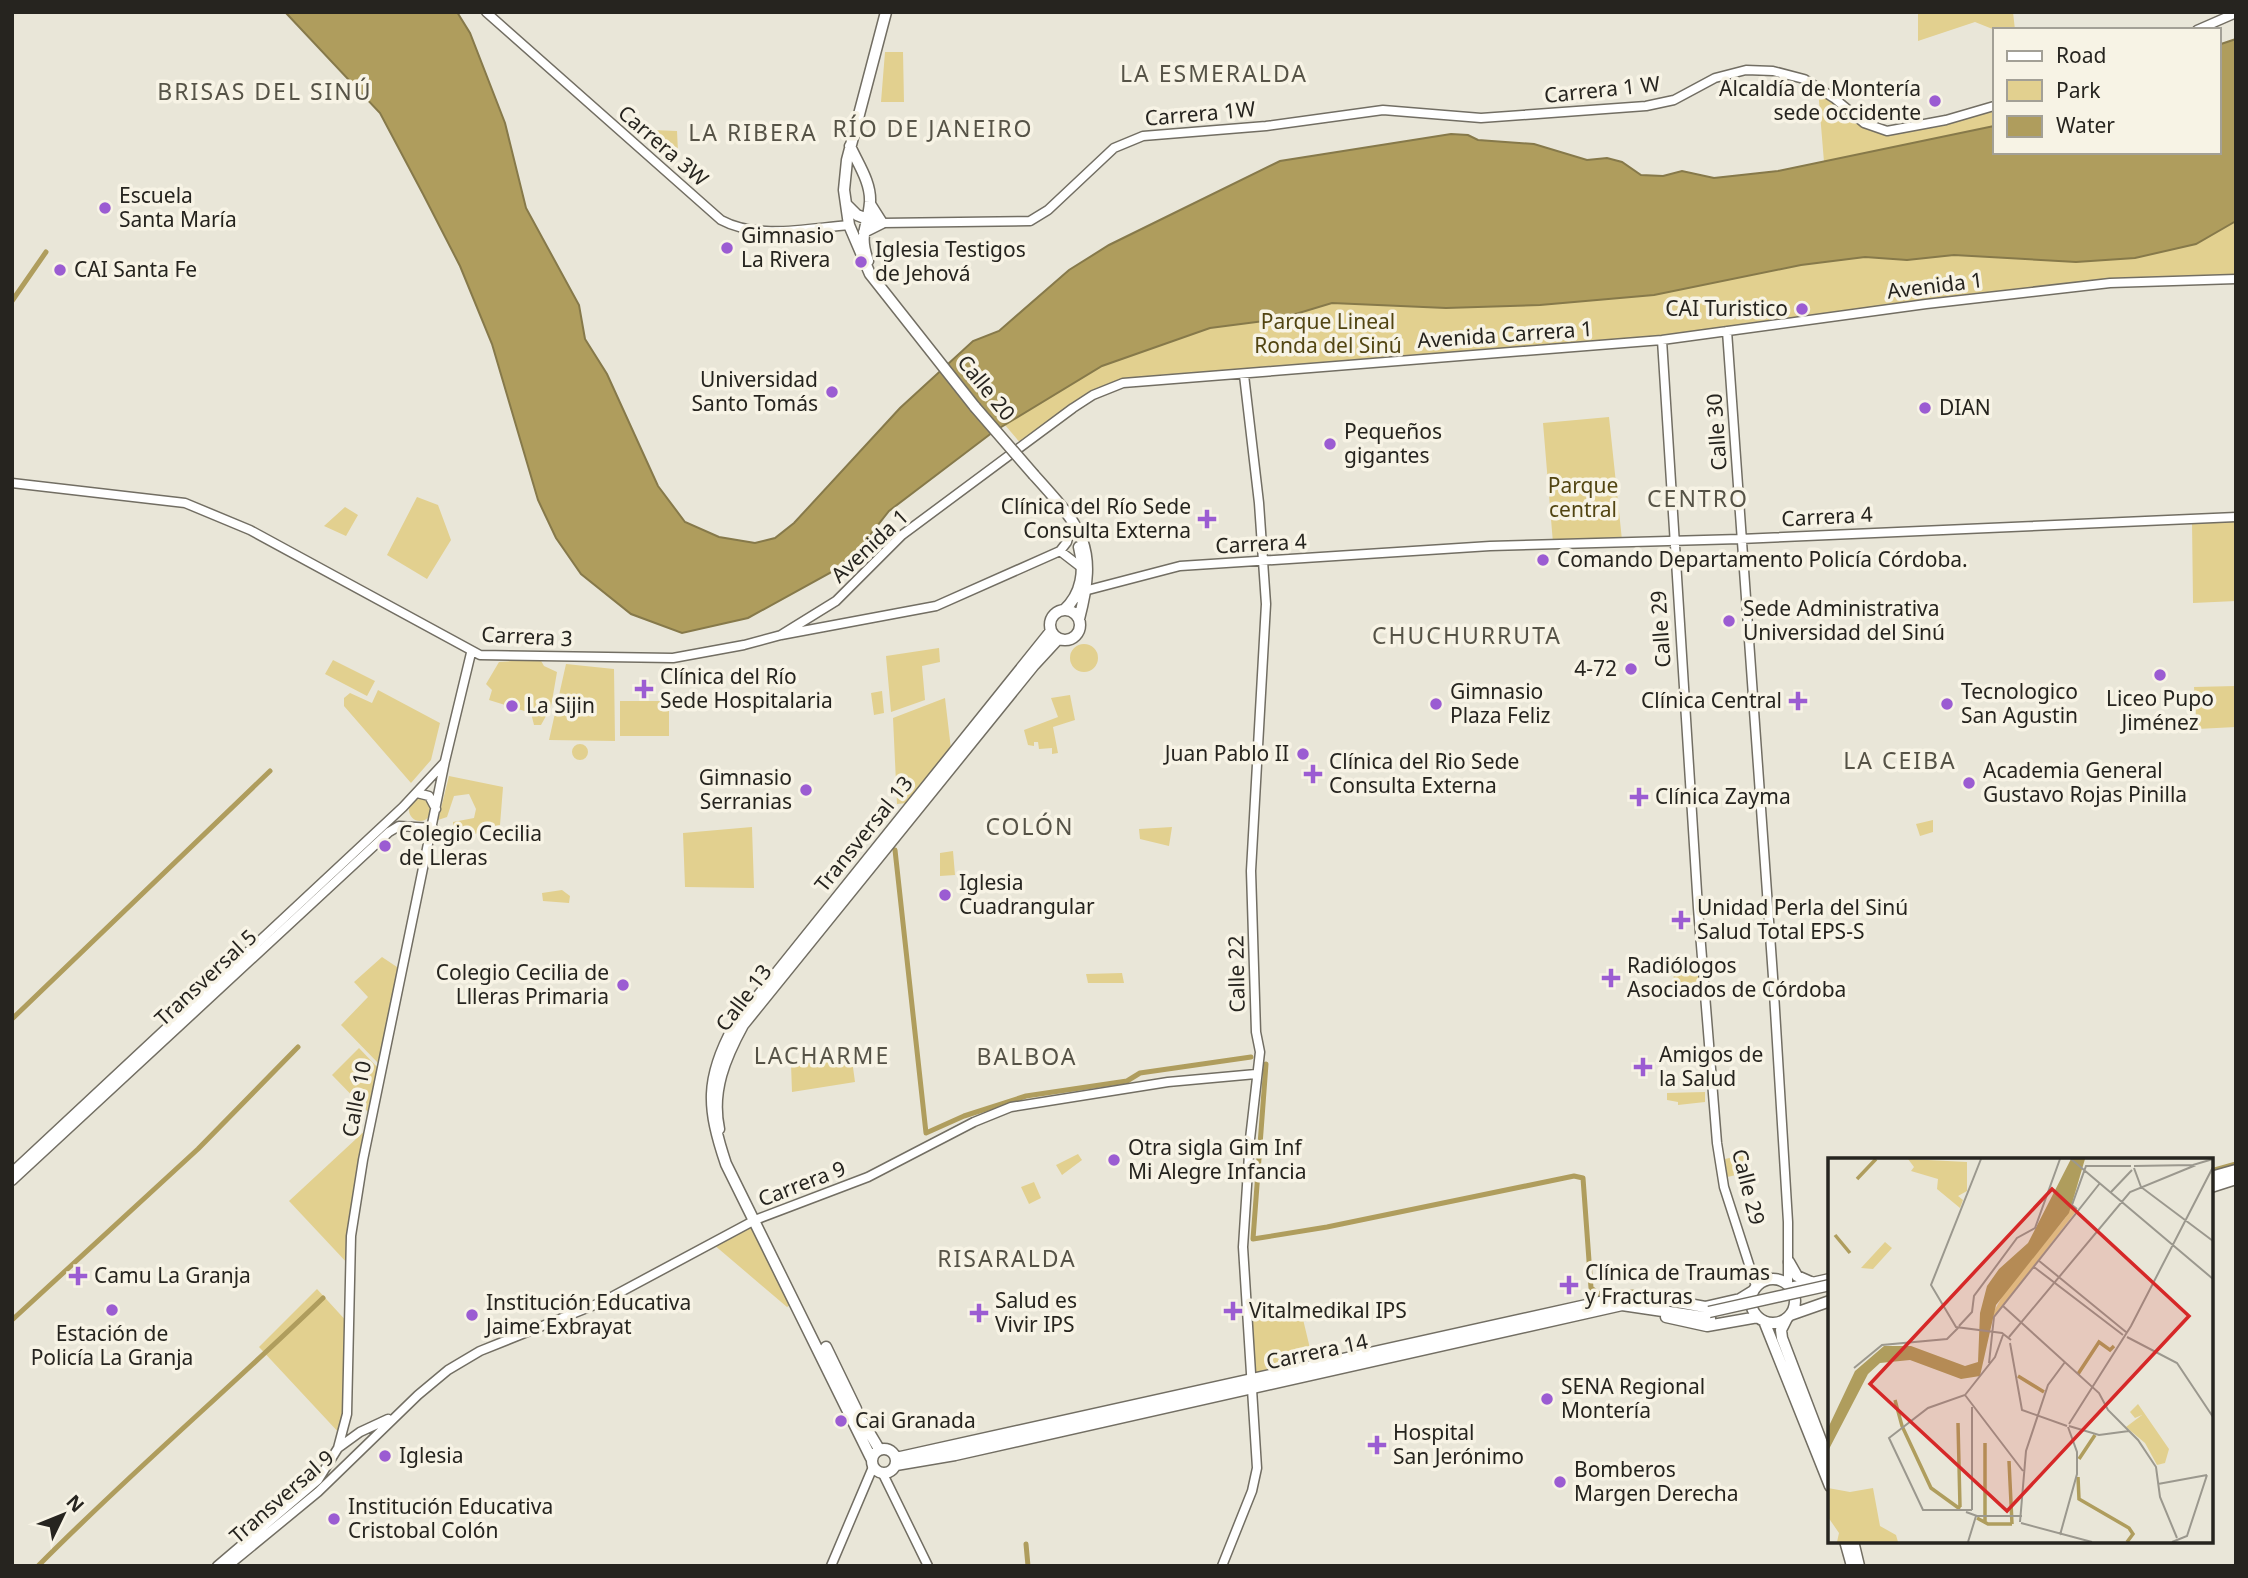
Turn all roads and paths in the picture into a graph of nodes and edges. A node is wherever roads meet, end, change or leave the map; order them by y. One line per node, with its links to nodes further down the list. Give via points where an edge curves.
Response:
1 (486, 12): 14 (street, Carrera 3W, via 721,220 762,231)
2 (886, 12): 7 (main road, Calle 20)
3 (2236, 13): 4 (street)
4 (2202, 28)
5 (1993, 106): 6 (street, Carrera 1 W, via 1887,131 1864,123 1804,79 1758,70 1722,75 1660,104)
6 (1481, 118): 13 (street, Carrera 1W, via 1383,110 1143,136 1114,148 1034,219)
7 (849, 146): 8 (main road); 9 (main road, Calle 20)
8 (868, 187): 9 (main road, via 857,179); 11 (main road)
9 (844, 190): 10 (main road, Calle 20)
10 (845, 202): 12 (main road); 14 (main road, Calle 20)
11 (870, 204): 12 (main road); 13 (main road)
12 (867, 219): 13 (street, Carrera 1W); 15 (main road)
13 (882, 223): 15 (main road)
14 (849, 225): 17 (main road, Calle 20, via 864,263)
15 (862, 235): 17 (main road, Calle 20, via 870,265)
16 (2236, 279): 18 (street, Avenida 1, via 2110,284)
17 (887, 295): 23 (main road, Calle 20, bridge)
18 (1727, 331): 19 (street, Avenida Carrera 1); 26 (street, Calle 30)
19 (1662, 340): 20 (street, Avenida Carrera 1); 27 (street, Calle 29)
20 (1244, 375): 21 (street, Avenida Carrera 1, via 1127,383 1105,389); 29 (street, Calle 22)
21 (980, 479): 33 (street, Avenida 1, via 902,535)
22 (12, 483): 38 (street, Carrera 3, via 185,503 250,530)
23 (1059, 502): 25 (main road); 31 (main road, via 1084,544)
24 (2236, 517): 26 (street, Carrera 4)
25 (1071, 527): 28 (street); 30 (main road)
26 (1740, 539): 27 (street, Carrera 4); 54 (street, Calle 30, via 1773,977)
27 (1676, 540): 29 (street, Carrera 4, via 1490,545); 59 (street, Calle 29, via 1699,920 1719,1156)
28 (1060, 551): 30 (street); 35 (street, Carrera 3, via 936,606)
29 (1264, 561): 31 (street, Carrera 4, via 1180,566); 46 (street, Calle 22, via 1266,604 1251,871 1260,1052)
30 (1082, 568): 32 (main road, via 1078,595)
31 (1088, 590): 34 (main road)
32 (1064, 610): 34 (main road); 37 (main road, via 1053,617)
33 (817, 614): 35 (street, via 816,623); 36 (street, Avenida 1)
34 (1079, 620): 37 (main road, via 1076,636 1069,640)
35 (824, 628): 36 (street, Carrera 3)
36 (781, 635): 38 (street, Carrera 3, via 673,658)
37 (1055, 635): 45 (main road, Transversal 13, via 734,1026); 53 (main road, Calle 13, via 743,1025 729,1050 718,1086 718,1125)
38 (471, 653): 39 (street, Calle 10)
39 (445, 761): 40 (street, Calle 10); 42 (street, Calle 10)
40 (417, 793): 41 (street, Calle 10); 42 (street, via 433,800)
41 (403, 807): 43 (street, via 403,818); 48 (street, Transversal 5)
42 (437, 811): 44 (street, Calle 10)
43 (411, 826): 44 (street, Transversal 5); 51 (street, Transversal 5, via 389,832)
44 (433, 828): 68 (street, Calle 10, via 380,1069 351,1236)
45 (716, 1067): 53 (main road, Calle 13, via 709,1090 711,1116 726,1164)
46 (1256, 1074): 53 (street, Carrera 9, via 1168,1082 1011,1107 869,1177); 67 (street, Calle 22, via 1243,1247)
47 (2236, 1170): 49 (main road)
48 (12, 1172)
49 (2213, 1176)
50 (2236, 1180): 52 (main road)
51 (12, 1181)
52 (2213, 1186)
53 (758, 1219): 69 (street, Carrera 9, via 602,1301 480,1351 448,1370); 72 (main road, Calle 13); 76 (main road, Calle 13)
54 (1788, 1262): 56 (main road, via 1797,1276); 58 (street, Calle 30)
55 (1828, 1279): 56 (main road)
56 (1813, 1283): 58 (main road)
57 (1828, 1285): 64 (main road, Carrera 14, bridge)
58 (1789, 1286): 59 (main road, via 1772,1279); 65 (main road, via 1794,1298)
59 (1755, 1289): 61 (main road, via 1740,1299 1706,1307 1656,1296); 66 (main road, via 1752,1307)
60 (1828, 1292): 64 (main road, Carrera 14)
61 (1643, 1298): 64 (main road, Carrera 14); 67 (main road, Carrera 14, via 1600,1302)
62 (1828, 1302): 65 (main road)
63 (1631, 1304): 64 (main road, Carrera 14); 66 (main road, via 1707,1326); 67 (main road, Carrera 14)
64 (1709, 1315)
65 (1788, 1316): 66 (main road, via 1776,1322); 74 (main road, via 1782,1338)
66 (1761, 1319): 77 (main road)
67 (1250, 1383): 75 (main road, Carrera 14); 84 (street, Calle 22, via 1256,1478)
68 (347, 1414): 70 (street); 71 (street, Calle 10)
69 (394, 1416): 70 (street, Carrera 9); 73 (street, Carrera 9)
70 (360, 1432): 71 (street, Transversal 9); 73 (street)
71 (338, 1448): 73 (street); 80 (street, Transversal 9, via 316,1481)
72 (879, 1449): 75 (main road, via 890,1450); 76 (main road)
73 (358, 1453): 81 (street, Transversal 9, via 284,1522)
74 (1828, 1459)
75 (896, 1462): 76 (main road)
76 (876, 1468): 82 (street); 83 (street)
77 (1828, 1481)
78 (1846, 1543): 85 (main road)
79 (1853, 1543): 86 (main road)
80 (216, 1566)
81 (228, 1566)
82 (831, 1566)
83 (928, 1566)
84 (1222, 1566)
85 (1852, 1566)
86 (1859, 1566)

